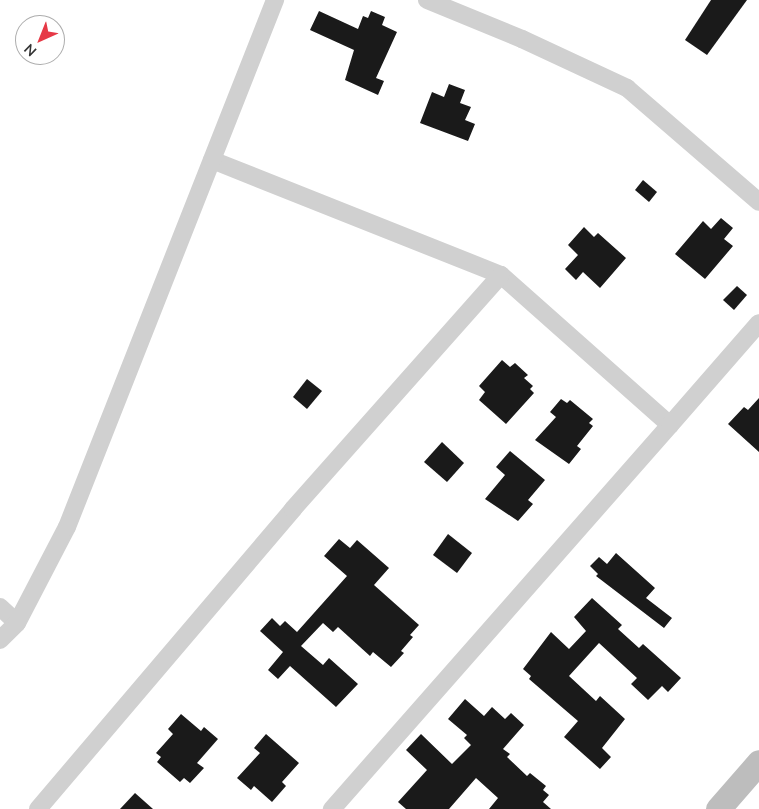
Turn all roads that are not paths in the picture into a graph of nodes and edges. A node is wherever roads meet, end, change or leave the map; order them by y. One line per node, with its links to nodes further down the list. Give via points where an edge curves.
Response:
1 (275, 0): 3 (street)
2 (427, 0): 4 (street, via 522,39 627,88)
3 (212, 160): 5 (street); 9 (street, via 66,527)
4 (759, 202)
5 (501, 275): 7 (street); 12 (street, via 293,509)
6 (759, 323): 7 (street)
7 (670, 426): 13 (street)
8 (0, 607): 9 (street)
9 (17, 623): 10 (street)
10 (0, 640)
11 (759, 762): 14 (street)
12 (38, 809)
13 (332, 809)
14 (718, 809)

